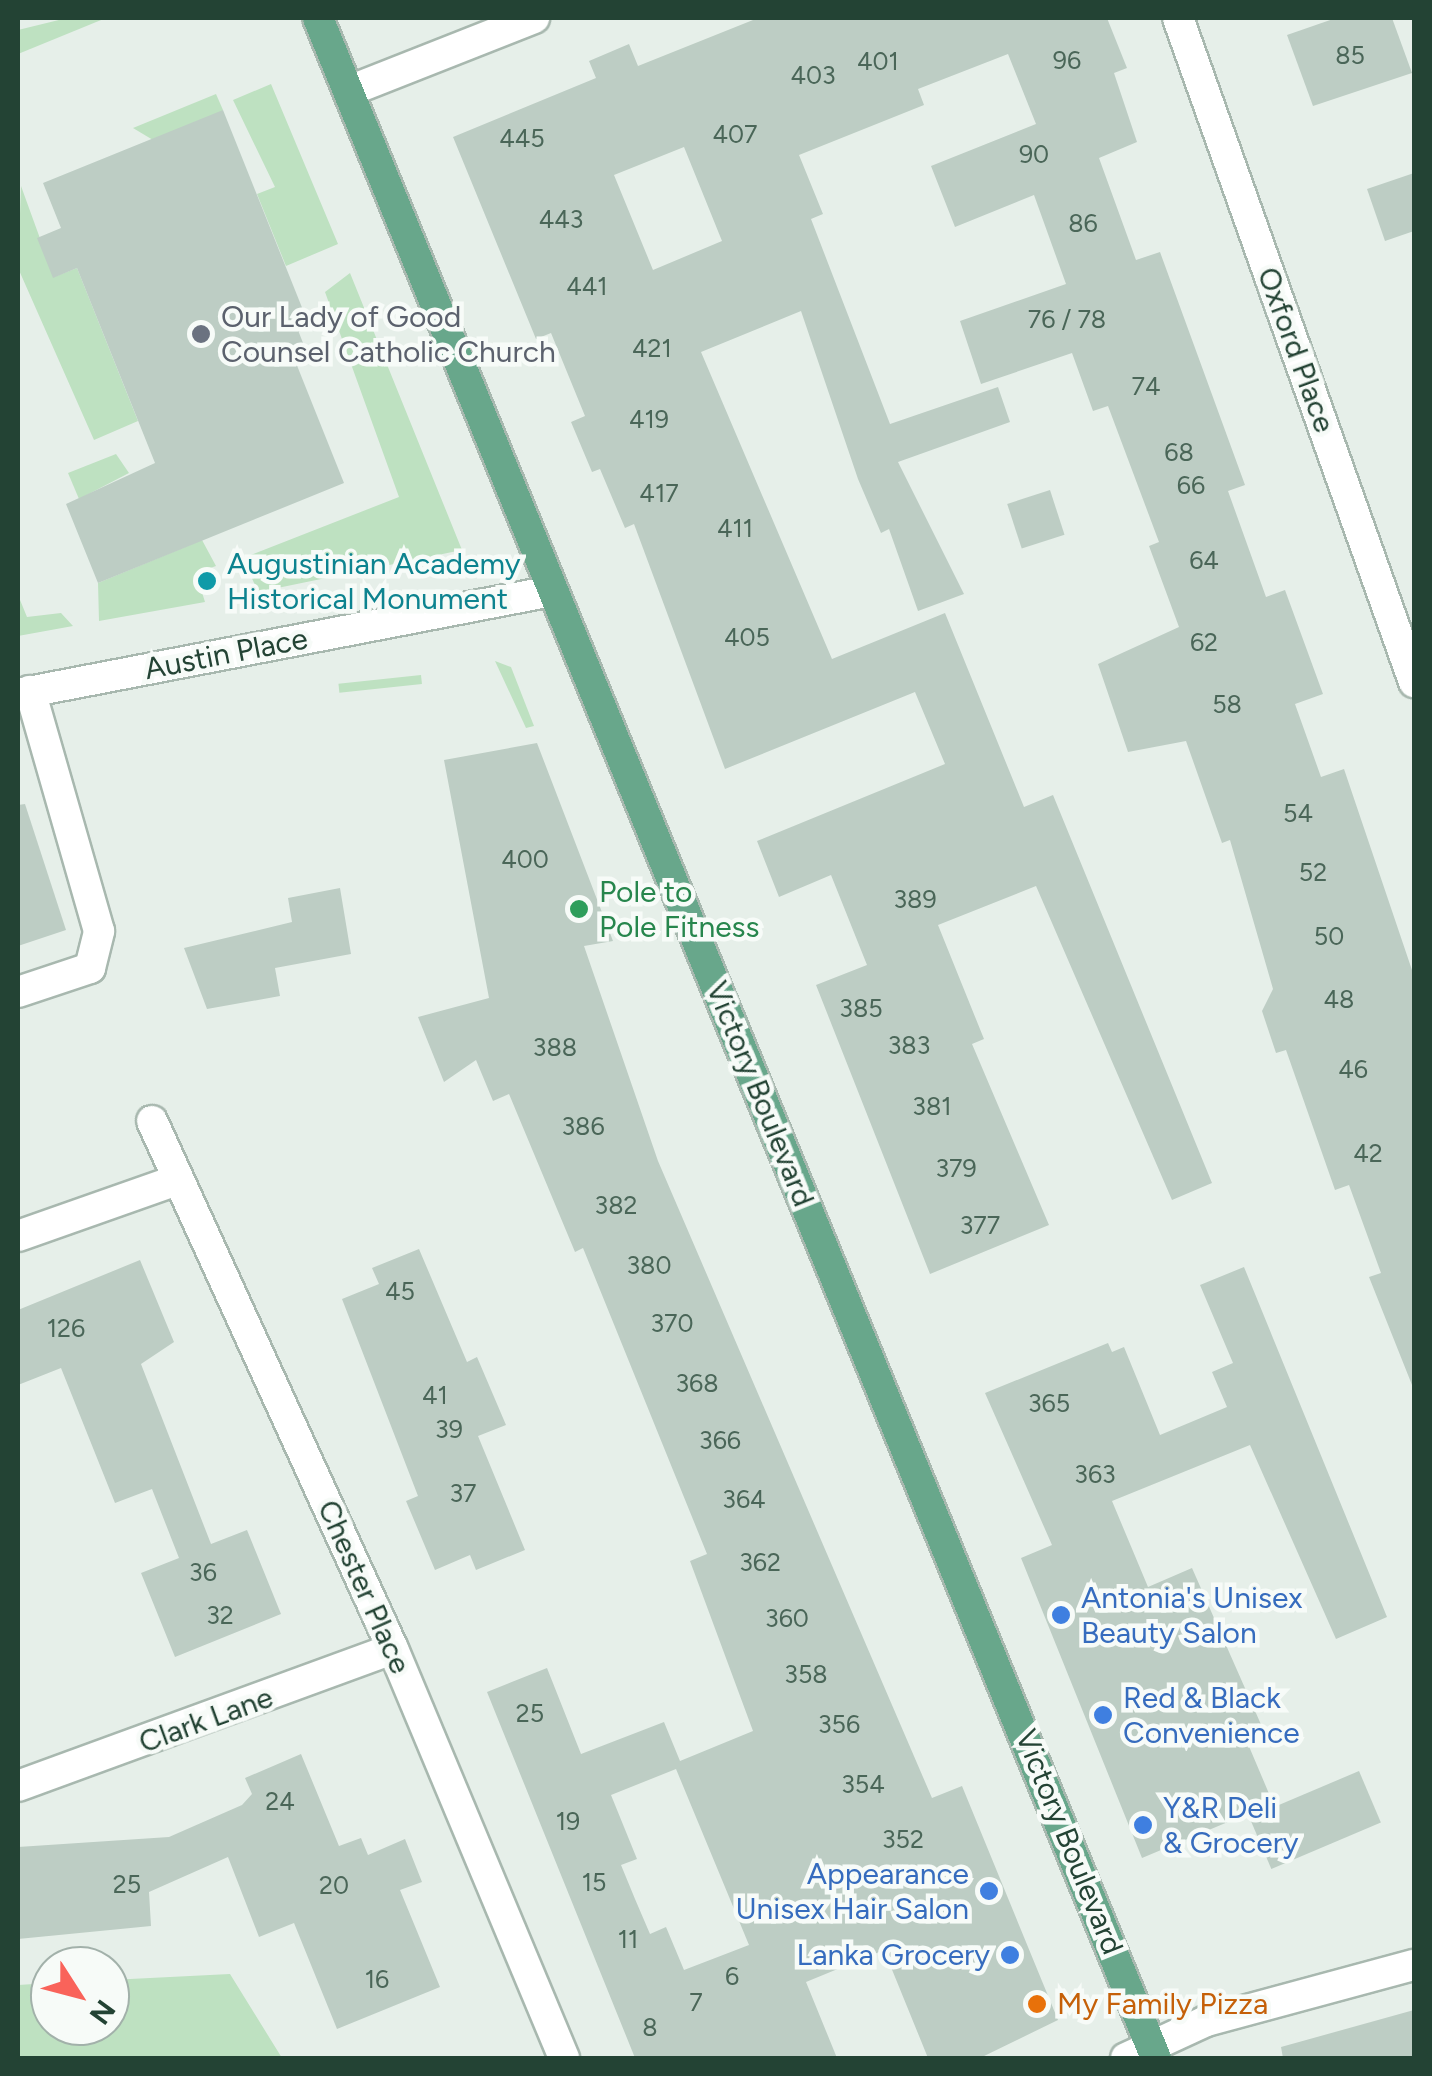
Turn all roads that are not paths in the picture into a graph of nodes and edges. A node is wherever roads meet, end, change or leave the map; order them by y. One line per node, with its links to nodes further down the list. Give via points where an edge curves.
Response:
1 (318, 18): 4 (main road, Victory Boulevard)
2 (534, 18): 4 (street)
3 (1178, 18): 6 (street, Oxford Place)
4 (349, 91): 5 (main road, Victory Boulevard)
5 (552, 591): 7 (street, Austin Place); 15 (main road, Victory Boulevard)
6 (1414, 682)
7 (24, 693): 8 (street, via 99,931 90,968)
8 (18, 992)
9 (152, 1121): 10 (street, Chester Place)
10 (176, 1180): 11 (street); 12 (street, Chester Place)
11 (18, 1236)
12 (393, 1650): 13 (street, Clark Lane); 16 (street, Chester Place)
13 (18, 1786)
14 (1414, 1964): 15 (street)
15 (1145, 2054)
16 (564, 2058)

